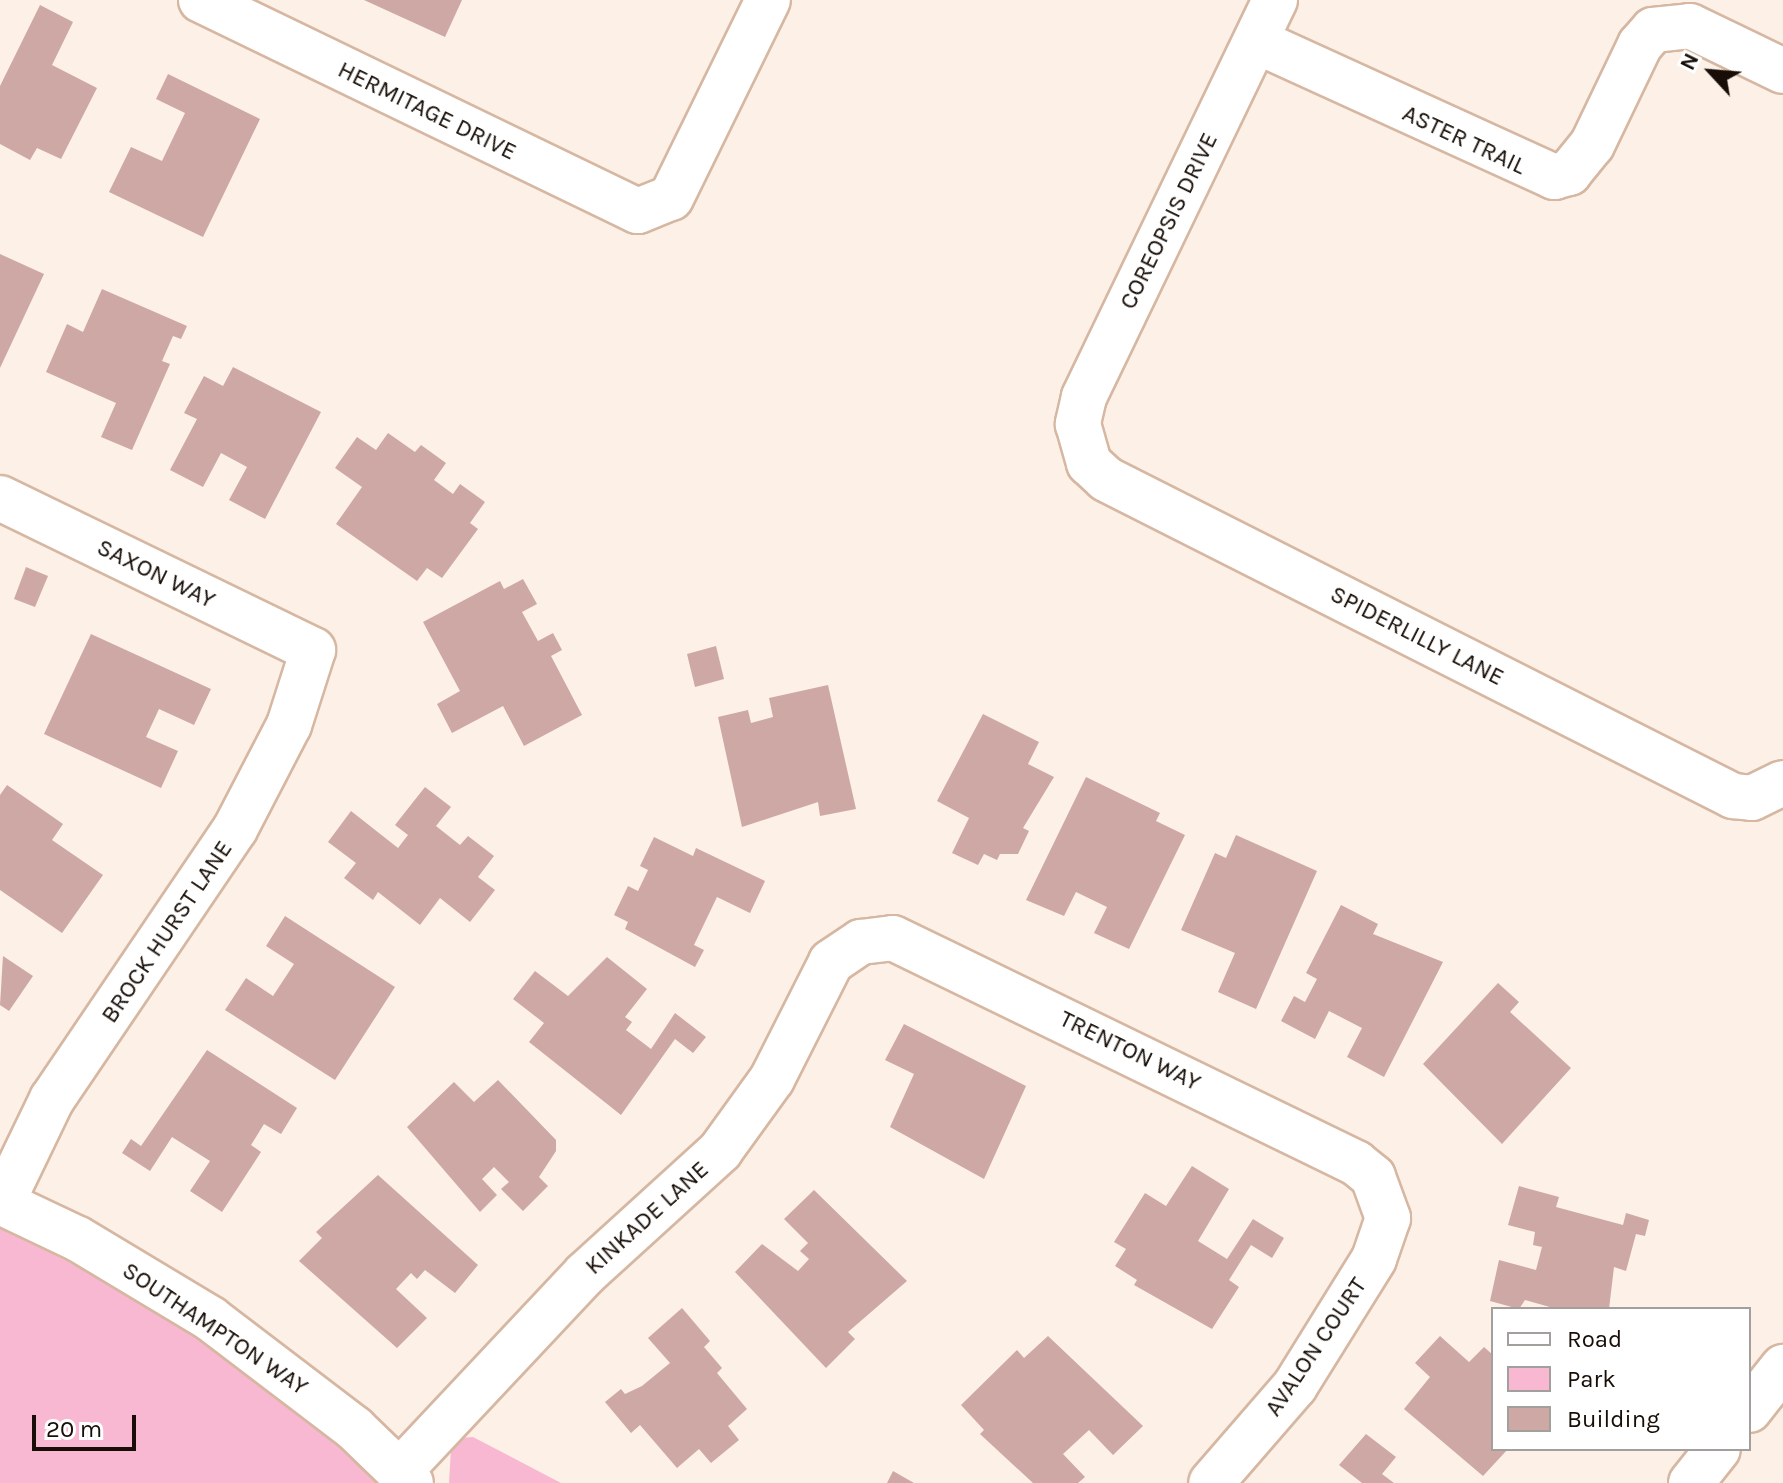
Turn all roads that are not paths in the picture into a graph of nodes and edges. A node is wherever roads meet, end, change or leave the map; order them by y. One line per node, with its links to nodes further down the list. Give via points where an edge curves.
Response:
1 (768, 0): 3 (street, HERMITAGE DRIVE, via 682,180 655,209 619,207)
2 (1275, 0): 4 (street, COREOPSIS DRIVE)
3 (212, 3)
4 (1256, 41): 5 (street, ASTER TRAIL, via 1554,177 1569,173 1592,145 1640,45 1653,30 1690,26); 6 (street, COREOPSIS DRIVE, via 1084,397)
5 (1783, 71)
6 (1080, 446): 9 (street, SPIDERLILLY LANE, via 1106,479 1733,796)
7 (0, 498): 8 (street, SAXON WAY)
8 (313, 650): 12 (street, BROCK HURST LANE, via 289,725 235,829 52,1099)
9 (1776, 788)
10 (861, 942): 11 (street, TRENTON WAY, via 893,938 916,945 1356,1163); 16 (street, KINKADE LANE, via 831,962 772,1079 720,1151 585,1274)
11 (1384, 1196): 17 (street, AVALON COURT, via 1384,1240 1335,1328 1295,1386)
12 (1, 1203): 16 (street, SOUTHAMPTON WAY, via 78,1239 211,1319 342,1419)
13 (1783, 1367): 14 (street)
14 (1751, 1407)
15 (1716, 1451): 18 (street)
16 (405, 1477)
17 (1211, 1483)
18 (1691, 1483)

